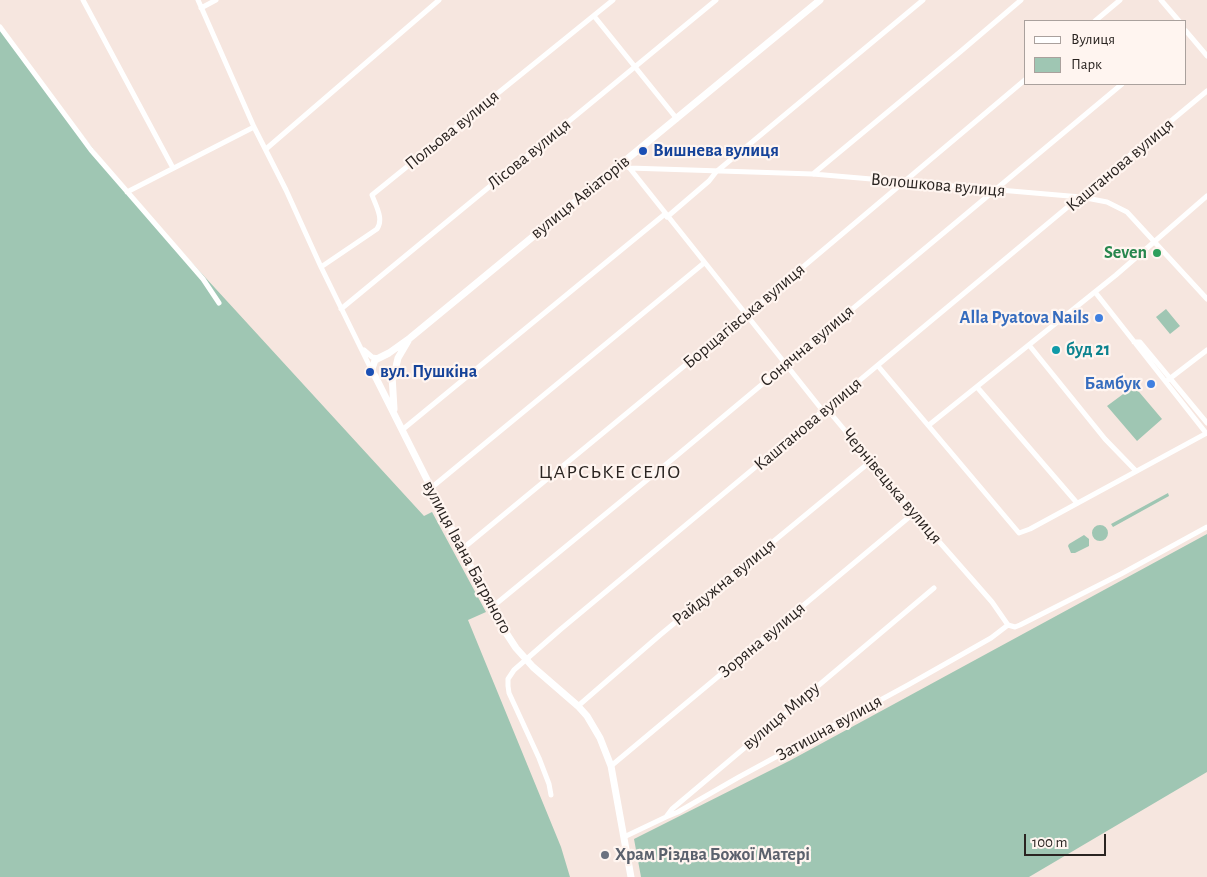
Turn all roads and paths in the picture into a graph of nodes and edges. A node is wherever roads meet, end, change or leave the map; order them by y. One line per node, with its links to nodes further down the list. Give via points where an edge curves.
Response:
1 (83, 0): 27 (street)
2 (198, 0): 12 (street, вулиця Івана Багряного)
3 (216, 0): 12 (street)
4 (439, 0): 25 (street)
5 (613, 0): 13 (street, Польова вулиця)
6 (716, 0): 19 (street, Лісова вулиця)
7 (820, 0): 23 (main road, вулиця Авіаторів)
8 (923, 0): 29 (street)
9 (1020, 0): 30 (street)
10 (1120, 0): 14 (street)
11 (1162, 0): 15 (street)
12 (201, 8): 24 (street, вулиця Івана Багряного)
13 (594, 16): 19 (street); 39 (street, Польова вулиця, via 372,195 381,219 380,225)
14 (1096, 20)
15 (1178, 20)
16 (0, 26): 33 (street, via 91,150)
17 (1187, 32): 18 (street)
18 (1207, 56)
19 (636, 68): 23 (street); 43 (street, Лісова вулиця)
20 (1024, 81): 31 (street, Борщагівська вулиця)
21 (1121, 85): 32 (street, Сонячна вулиця)
22 (1207, 91): 35 (street, Каштанова вулиця)
23 (676, 119): 26 (main road, вулиця Авіаторів)
24 (254, 127): 25 (street, вулиця Івана Багряного); 27 (street)
25 (266, 149): 39 (street, вулиця Івана Багряного)
26 (624, 161): 28 (street, Чернівецька вулиця); 45 (main road, вулиця Авіаторів)
27 (173, 168): 33 (street)
28 (629, 168): 29 (street, Волошкова вулиця); 36 (street, Чернівецька вулиця)
29 (716, 172): 30 (street, Волошкова вулиця); 36 (street)
30 (813, 174): 31 (street, Волошкова вулиця)
31 (905, 182): 32 (street, Волошкова вулиця); 44 (street, Борщагівська вулиця)
32 (994, 190): 35 (street, Волошкова вулиця); 50 (street, Сонячна вулиця)
33 (127, 192): 42 (street, via 204,280)
34 (1207, 196): 37 (street)
35 (1081, 198): 37 (street, Волошкова вулиця, via 1107,202 1122,209 1134,217); 51 (street, Каштанова вулиця)
36 (666, 215): 38 (street, Чернівецька вулиця); 60 (street)
37 (1156, 242): 40 (street); 41 (street, Волошкова вулиця)
38 (704, 263): 44 (street, Чернівецька вулиця); 64 (street)
39 (321, 267): 43 (street, вулиця Івана Багряного)
40 (1094, 292): 46 (street); 54 (street, via 1134,342 1140,342)
41 (1207, 299)
42 (219, 303)
43 (341, 309): 47 (street, вулиця Івана Багряного)
44 (746, 315): 50 (street, Чернівецька вулиця); 68 (street, Борщагівська вулиця)
45 (410, 338): 49 (main road, вулиця Авіаторів); 52 (main road, вулиця Авіаторів)
46 (1029, 345): 55 (street); 63 (street, via 1105,439)
47 (360, 346): 49 (street, via 372,357); 53 (street, вулиця Івана Багряного)
48 (1207, 350): 54 (street)
49 (381, 357): 52 (main road, via 392,361); 53 (main road, via 372,364)
50 (786, 364): 56 (street, Чернівецька вулиця); 70 (street, Сонячна вулиця)
51 (878, 366): 56 (street, Каштанова вулиця); 59 (street)
52 (393, 373): 53 (main road, via 384,380); 57 (main road, вулиця Івана Багряного)
53 (374, 375): 57 (main road, вулиця Івана Багряного)
54 (1168, 380): 58 (street); 61 (street)
55 (977, 387): 59 (street); 65 (street)
56 (823, 411): 62 (street, Чернівецька вулиця, via 832,415); 72 (street, Каштанова вулиця)
57 (394, 415): 60 (main road, вулиця Івана Багряного)
58 (1207, 423)
59 (929, 425): 65 (street, via 1019,533)
60 (402, 430): 64 (main road, вулиця Івана Багряного)
61 (1207, 433): 63 (street)
62 (871, 461): 66 (street, Чернівецька вулиця); 73 (street, Райдужна вулиця)
63 (1136, 471): 65 (street)
64 (431, 488): 68 (main road, вулиця Івана Багряного)
65 (1077, 503)
66 (914, 514): 71 (street, Чернівецька вулиця, via 992,602); 74 (street, Зоряна вулиця)
67 (1207, 527): 71 (street, via 1020,625)
68 (461, 550): 70 (main road, вулиця Івана Багряного)
69 (934, 588): 76 (street, вулиця Миру)
70 (491, 608): 72 (main road, вулиця Івана Багряного)
71 (1008, 625): 76 (street, Затишна вулиця, via 992,638)
72 (526, 659): 73 (main road, вулиця Івана Багряного); 75 (street, Каштанова вулиця, via 508,680 509,692)
73 (578, 706): 74 (main road, вулиця Івана Багряного, via 600,738)
74 (611, 766): 77 (main road, вулиця Івана Багряного)
75 (551, 795)
76 (666, 817): 77 (street, вулиця Миру)
77 (624, 837): 78 (main road, вулиця Івана Багряного)
78 (631, 877)

